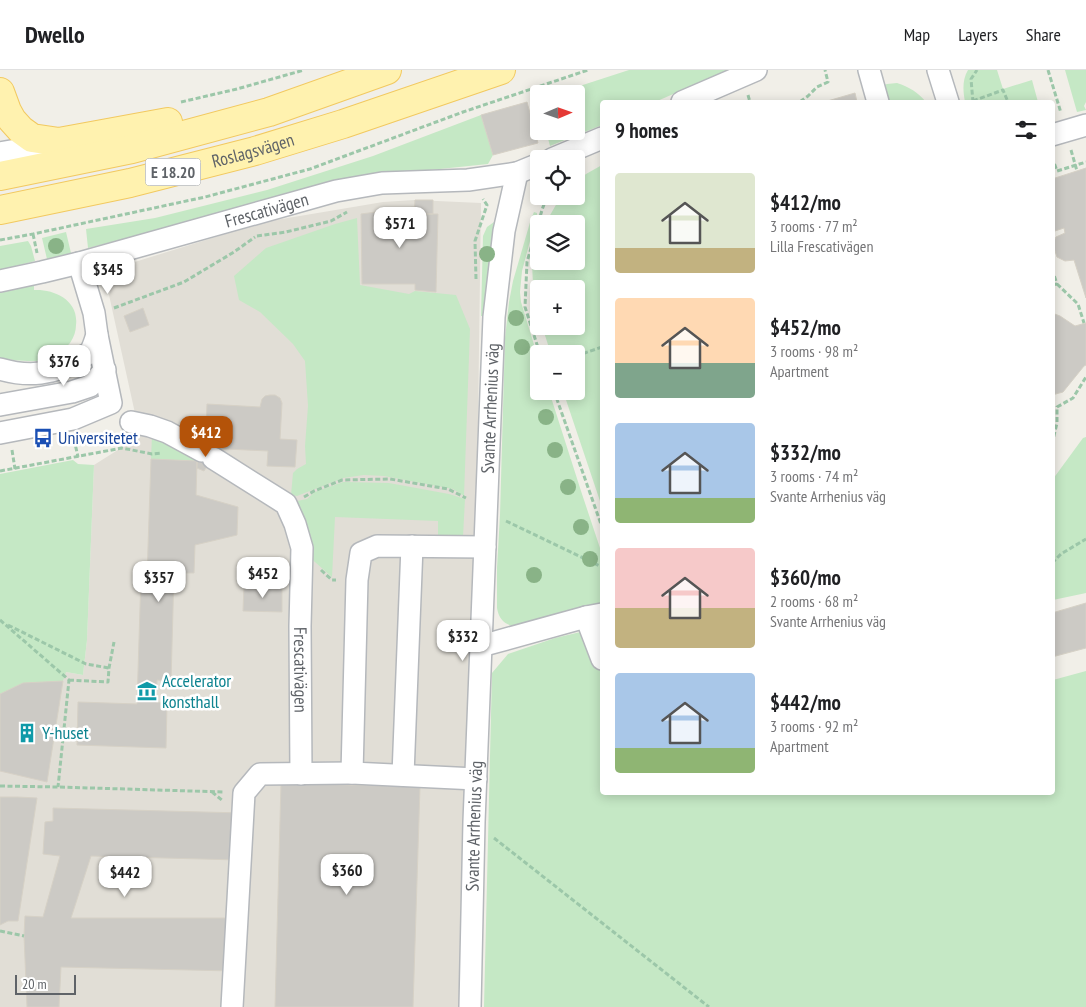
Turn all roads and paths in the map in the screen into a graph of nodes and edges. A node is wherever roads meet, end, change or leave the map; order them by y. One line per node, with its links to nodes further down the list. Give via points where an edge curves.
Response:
1 (387, 70): 18 (main road, Roslagsvägen / E 18.20)
2 (500, 70): 36 (main road, Roslagsvägen / E 18.20, via 255,151 130,183)
3 (756, 70): 10 (street)
4 (825, 70): 11 (path, via 828,82 816,87)
5 (869, 70): 12 (street)
6 (938, 70): 13 (street)
7 (977, 70): 14 (path, via 971,80)
8 (1048, 70): 17 (path)
9 (0, 92): 22 (main road, via 7,111 21,130 32,138)
10 (687, 100)
11 (802, 100)
12 (877, 100)
13 (947, 100)
14 (973, 100)
15 (978, 100): 16 (path, via 1003,90)
16 (1007, 100)
17 (1060, 110)
18 (269, 112): 22 (main road, via 161,123); 32 (main road, Roslagsvägen / E 18.20, via 132,149)
19 (1086, 125): 20 (street)
20 (1055, 134)
21 (600, 139): 23 (street)
22 (59, 142): 24 (street)
23 (573, 150)
24 (0, 153)
25 (1072, 154): 27 (path)
26 (1086, 162): 27 (path)
27 (1076, 165): 29 (path, via 1056,171); 30 (path)
28 (530, 168): 31 (street, Frescativägen)
29 (1055, 168)
30 (1077, 171)
31 (517, 174): 41 (street, Frescativägen, via 468,180 382,183 336,191); 67 (street, Svante Arrhenius väg, via 504,231 494,317)
32 (0, 176)
33 (480, 195): 35 (path)
34 (544, 205): 49 (path, via 527,262 525,298)
35 (487, 206)
36 (0, 210)
37 (348, 211): 39 (path, via 331,221)
38 (264, 230): 39 (path)
39 (254, 237): 46 (path, via 184,282)
40 (0, 240): 42 (path, via 33,234)
41 (79, 263): 42 (street, Frescativägen); 46 (street)
42 (42, 272): 44 (street, Frescativägen)
43 (1055, 278): 45 (path)
44 (0, 281)
45 (1057, 284): 47 (path, via 1078,304)
46 (94, 313): 48 (street)
47 (1084, 323)
48 (97, 335): 52 (street, via 91,352 55,371 32,374); 53 (street)
49 (537, 345)
50 (600, 348): 51 (path)
51 (585, 353)
52 (0, 369)
53 (105, 370): 56 (street, via 90,386); 61 (street, via 111,403)
54 (1086, 377): 57 (path, via 1073,398)
55 (557, 400): 68 (path)
56 (0, 405)
57 (1055, 407): 59 (path)
58 (131, 422): 66 (street, via 167,432)
59 (1055, 431)
60 (73, 436): 63 (path)
61 (6, 440): 64 (path)
62 (152, 454): 63 (path, via 122,448)
63 (78, 457): 64 (path)
64 (15, 468): 65 (path)
65 (0, 471)
66 (286, 504): 67 (path, via 342,480 390,479 448,489); 72 (street, Frescativägen)
67 (487, 511): 71 (street, Svante Arrhenius väg); 74 (path)
68 (600, 521)
69 (1086, 539): 73 (path)
70 (412, 546): 71 (street); 75 (street, via 377,546 362,554); 85 (street)
71 (485, 547): 79 (street, Svante Arrhenius väg)
72 (302, 554): 75 (path, via 332,580); 84 (street, Frescativägen)
73 (1055, 561)
74 (600, 566)
75 (357, 580): 83 (street)
76 (594, 615): 79 (street); 80 (street)
77 (1, 621): 81 (path, via 86,664); 82 (path)
78 (114, 642): 81 (path)
79 (482, 646): 86 (street, Svante Arrhenius väg)
80 (600, 648)
81 (108, 668): 82 (path, via 108,682)
82 (69, 680): 88 (path)
83 (352, 773): 84 (street); 85 (street)
84 (301, 774): 89 (street, via 260,774)
85 (404, 775): 86 (street)
86 (476, 779): 90 (street, Svante Arrhenius väg)
87 (0, 786): 88 (path)
88 (58, 787): 89 (path)
89 (244, 792): 93 (street)
90 (474, 822): 94 (street, Svante Arrhenius väg); 95 (path)
91 (0, 931): 92 (path)
92 (24, 936)
93 (232, 1007)
94 (470, 1007)
95 (709, 1007)

